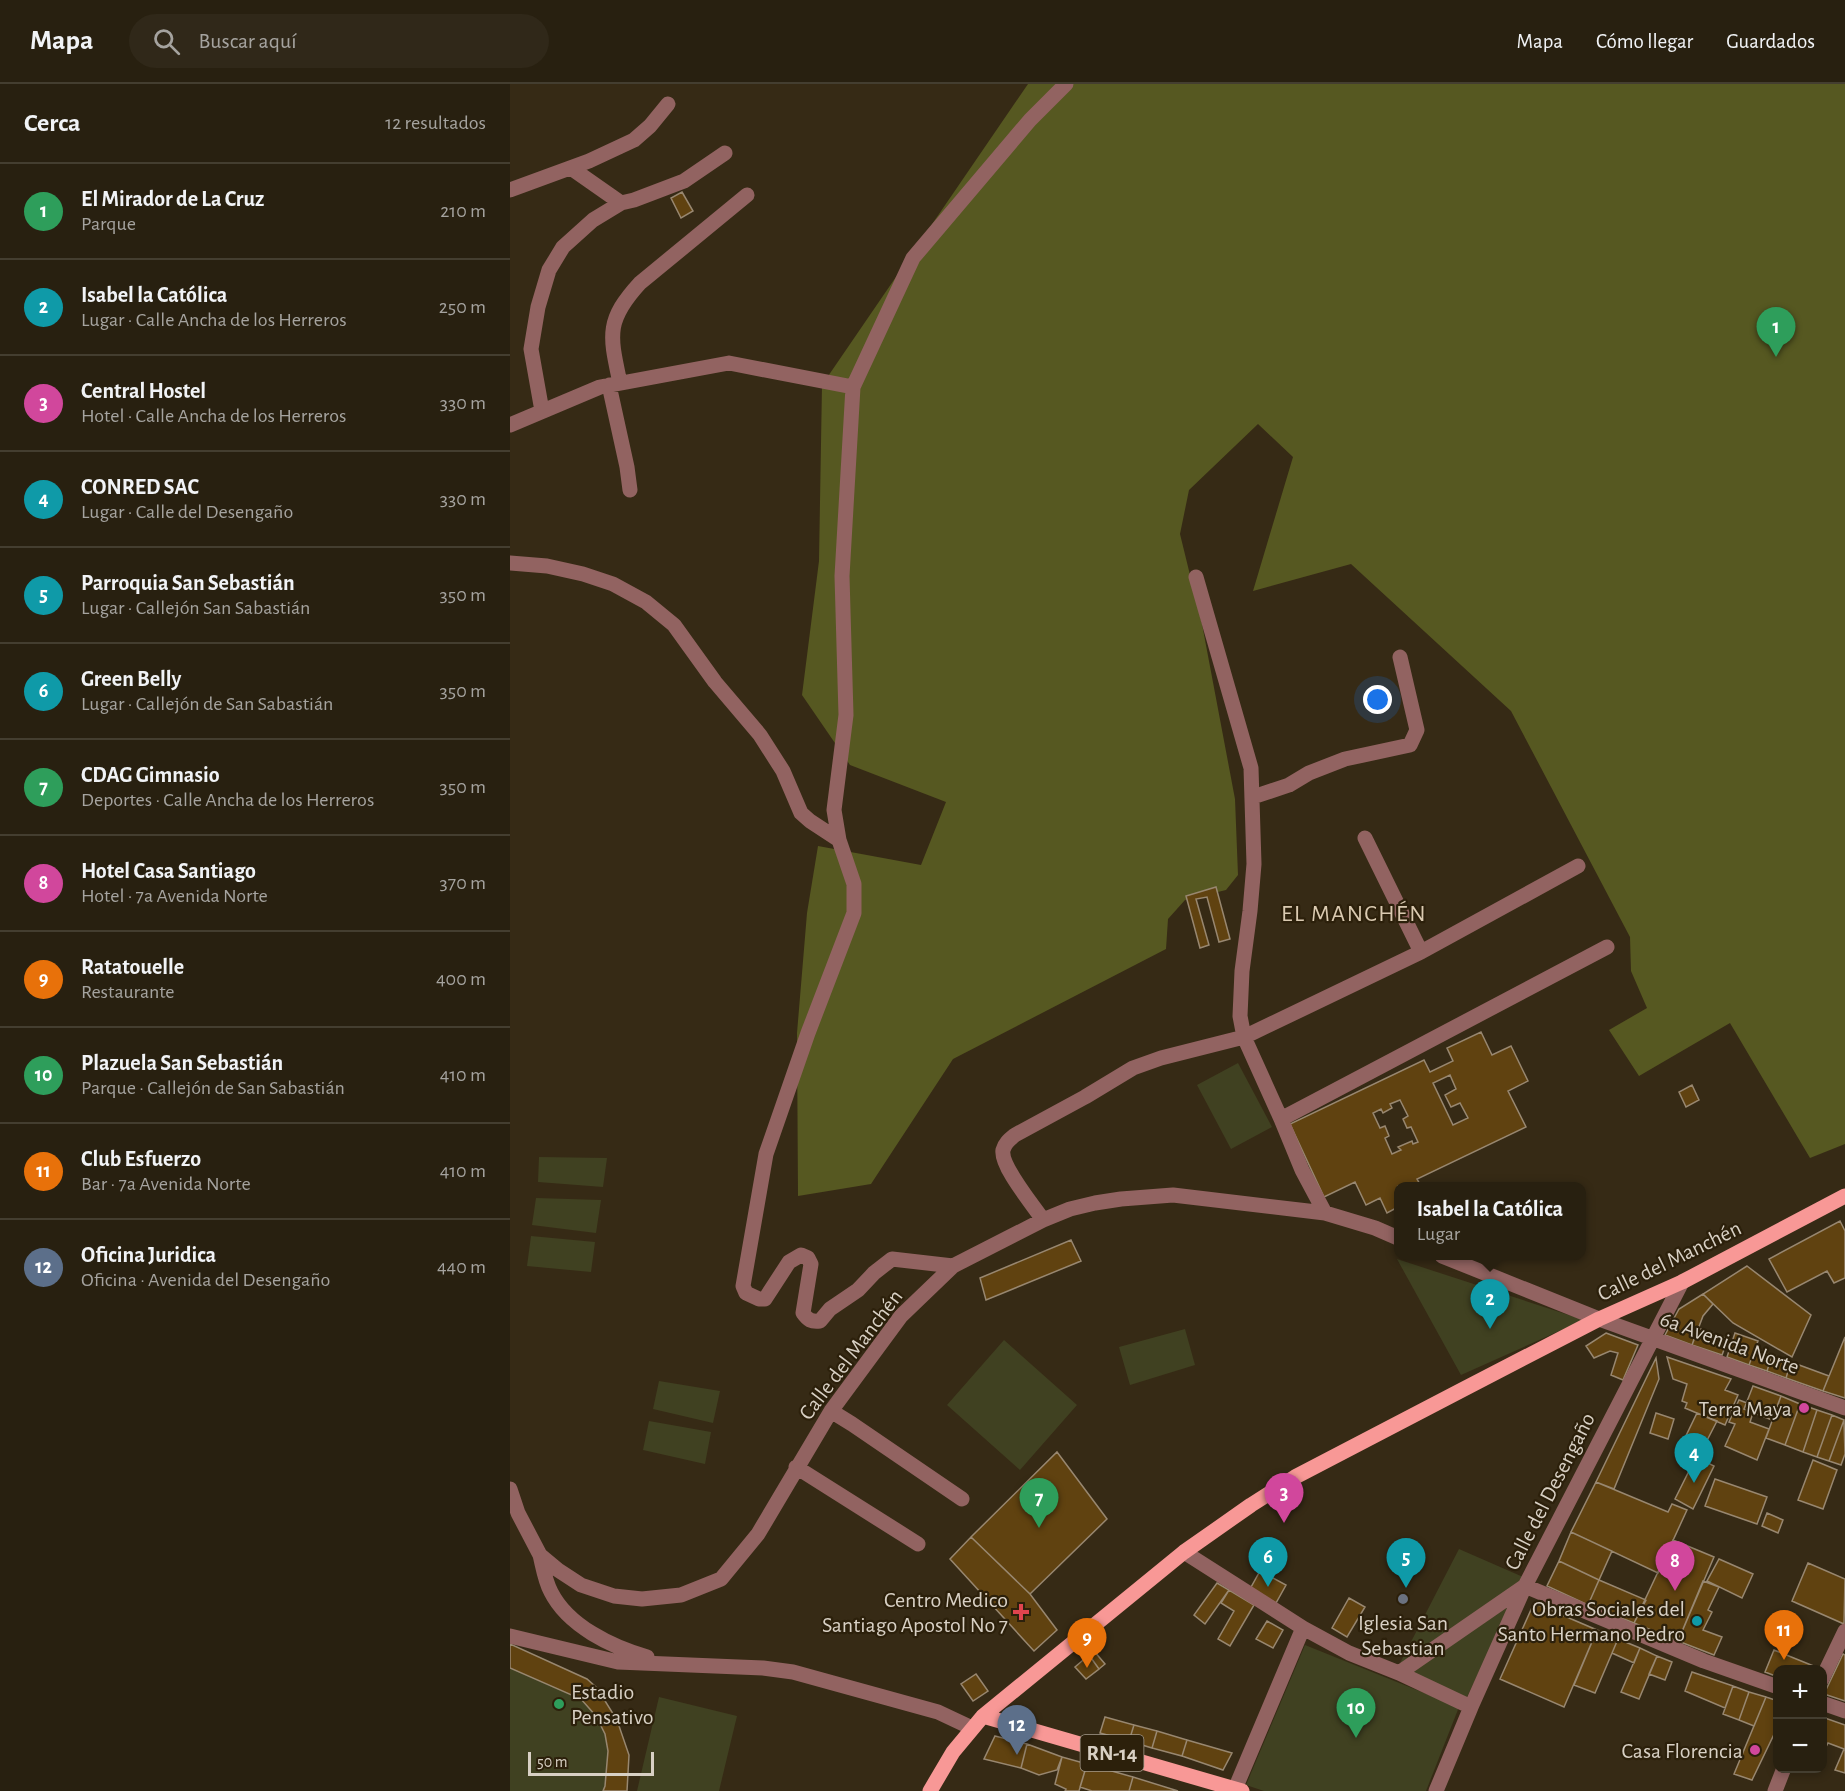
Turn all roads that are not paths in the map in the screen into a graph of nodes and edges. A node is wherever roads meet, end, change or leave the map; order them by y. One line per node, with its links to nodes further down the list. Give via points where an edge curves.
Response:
1 (1066, 84): 9 (street, via 1030,120 913,258)
2 (668, 104): 4 (street, via 634,140)
3 (725, 153): 7 (street, via 684,181)
4 (571, 168): 5 (street); 7 (street)
5 (510, 190)
6 (747, 195): 8 (street, via 640,283 625,300 611,336)
7 (621, 203): 10 (street, via 593,220 563,247 549,270 531,349)
8 (614, 384): 9 (street, via 729,363); 10 (street); 12 (street)
9 (853, 387): 18 (street, via 842,576 846,715 834,810)
10 (542, 411): 11 (street)
11 (510, 425)
12 (630, 490)
13 (510, 563): 18 (street, via 547,566 614,584 646,602 674,625 759,735 783,771 801,813)
14 (1196, 578): 16 (street, via 1251,768)
15 (1400, 657): 16 (street, via 1417,730 1410,745 1345,759)
16 (1252, 797): 22 (street, via 1254,864 1240,1005)
17 (1365, 838): 21 (street)
18 (839, 840): 29 (street, via 854,884 854,913 766,1154 744,1286 746,1293 765,1299 789,1262 801,1255 808,1258 811,1264 803,1313 814,1322 892,1259)
19 (1578, 866): 21 (street)
20 (1607, 946): 23 (street)
21 (1421, 952): 22 (street)
22 (1244, 1037): 23 (street); 26 (street, via 1133,1068 1006,1142 1006,1165)
23 (1281, 1119): 25 (street)
24 (1845, 1196): 30 (main road, Calle del Manchén)
25 (1325, 1213): 26 (street, Calle del Manchén, via 1173,1195 1121,1198 1070,1209); 27 (street, Calle del Manchén)
26 (1043, 1220): 29 (street, Calle del Manchén)
27 (1394, 1236)
28 (1452, 1260): 31 (street, Calle del Manchén)
29 (953, 1266): 34 (street, Calle del Manchén, via 901,1316)
30 (1682, 1282): 31 (main road, Calle del Manchén); 32 (street, Calle del Desengaño)
31 (1599, 1319): 32 (street, 6a Avenida Norte); 39 (main road, via 1295,1477)
32 (1654, 1338): 33 (street, 6a Avenida Norte); 41 (street, Calle del Desengaño)
33 (1845, 1408)
34 (831, 1411): 35 (street, Calle del Manchén); 37 (street)
35 (796, 1467): 38 (street); 40 (street, Calle del Manchén, via 758,1534 721,1579 681,1595 642,1599 614,1596 581,1585)
36 (510, 1489): 40 (street, Calle del Manchén)
37 (962, 1499)
38 (918, 1544)
39 (1184, 1552): 42 (street); 52 (main road)
40 (540, 1556): 45 (street, via 551,1592 572,1620 624,1651)
41 (1525, 1586): 47 (street); 48 (street, via 1704,1661); 50 (street, Calle del Desengaño)
42 (1303, 1628): 47 (street, via 1349,1653); 54 (street)
43 (1845, 1631): 46 (street)
44 (510, 1636): 45 (street, via 618,1662)
45 (678, 1665): 52 (street, via 793,1672)
46 (1827, 1669)
47 (1399, 1672): 50 (street)
48 (1773, 1685)
49 (1827, 1704): 51 (street)
50 (1471, 1707): 56 (street, Calle del Desengaño)
51 (1845, 1710)
52 (977, 1722): 54 (main road, RN-14); 55 (main road)
53 (1782, 1773): 57 (street)
54 (1239, 1790)
55 (930, 1791)
56 (1436, 1791)
57 (1775, 1791)

